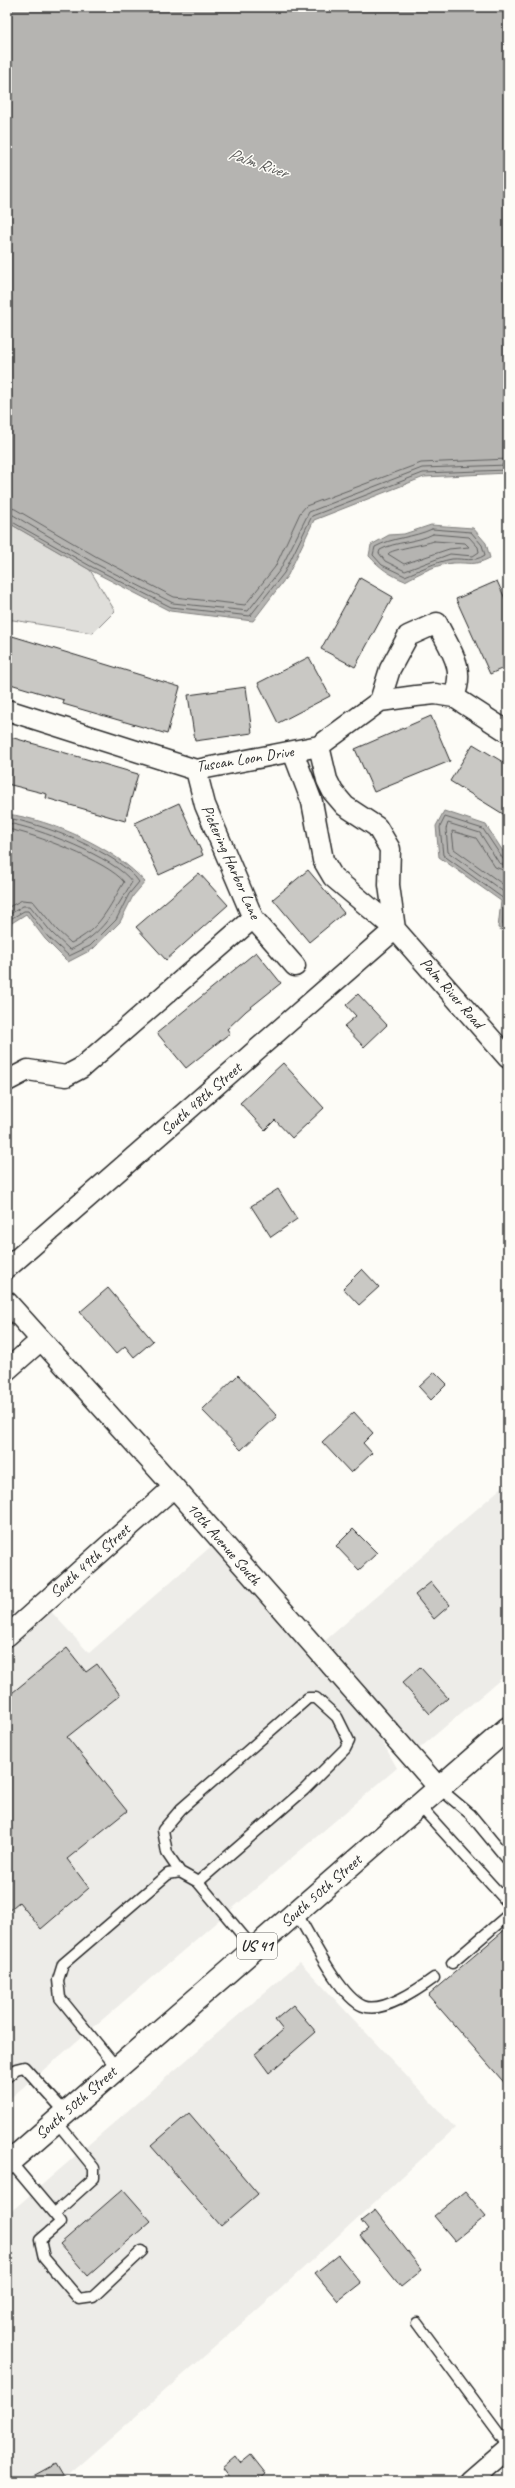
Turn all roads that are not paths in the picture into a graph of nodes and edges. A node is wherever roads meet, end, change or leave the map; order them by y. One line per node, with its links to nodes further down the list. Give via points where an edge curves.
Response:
1 (454, 697): 2 (street, Tuscan Loon Drive, via 435,694); 2 (street, via 459,685 459,670 437,623 408,636 390,669); 4 (street, Tuscan Loon Drive)
2 (380, 701): 5 (street, Tuscan Loon Drive)
3 (7, 710): 7 (street, Tuscan Loon Drive)
4 (508, 732)
5 (318, 746): 6 (street, Tuscan Loon Drive); 8 (street, via 327,780)
6 (293, 752): 7 (street, Tuscan Loon Drive); 9 (street, Palm River Road, via 312,802)
7 (196, 770): 10 (street, Pickering Harbor Lane, via 205,805)
8 (345, 806): 9 (street); 11 (street, via 378,827 390,849 389,885)
9 (315, 818): 11 (street, Palm River Road, via 323,860 333,876)
10 (253, 918): 12 (street, Pickering Harbor Lane); 14 (street, via 80,1068 66,1076 28,1070)
11 (395, 929): 13 (street, Palm River Road); 15 (street, South 48th Street)
12 (295, 966)
13 (508, 1058)
14 (7, 1081)
15 (7, 1268)
16 (7, 1302): 17 (street, 10th Avenue South)
17 (41, 1340): 18 (street); 19 (street, 10th Avenue South)
18 (7, 1370)
19 (174, 1487): 20 (street, South 49th Street); 22 (street, 10th Avenue South)
20 (7, 1636)
21 (506, 1734): 22 (main road, South 50th Street / US 41)
22 (439, 1788): 23 (main road, South 50th Street / US 41); 24 (lane, via 470,1814)
23 (419, 1805): 27 (lane); 28 (main road, South 50th Street / US 41)
24 (508, 1860)
25 (180, 1872): 26 (lane); 26 (lane, via 167,1853 163,1830 181,1809 302,1703 308,1698 316,1698 337,1717 349,1741 345,1749 304,1790); 33 (lane, via 168,1874 63,1964 58,1980 60,1998)
26 (198, 1882): 30 (lane)
27 (508, 1903)
28 (296, 1912): 30 (main road, South 50th Street / US 41); 32 (lane, via 340,1985 350,1997 363,2006 376,2007 388,2004)
29 (508, 1915): 31 (lane)
30 (254, 1949): 33 (main road, South 50th Street / US 41)
31 (452, 1963)
32 (434, 1978)
33 (117, 2068): 35 (main road, South 50th Street / US 41)
34 (7, 2077): 35 (lane, via 16,2069 24,2067)
35 (61, 2117): 36 (main road, South 50th Street / US 41); 37 (lane, via 94,2168 94,2178)
36 (8, 2161): 37 (lane)
37 (55, 2213): 38 (lane, via 61,2222 40,2240 44,2258 79,2299 93,2297)
38 (142, 2251)
39 (417, 2323): 40 (lane)
40 (508, 2447): 41 (street)
41 (470, 2481)

